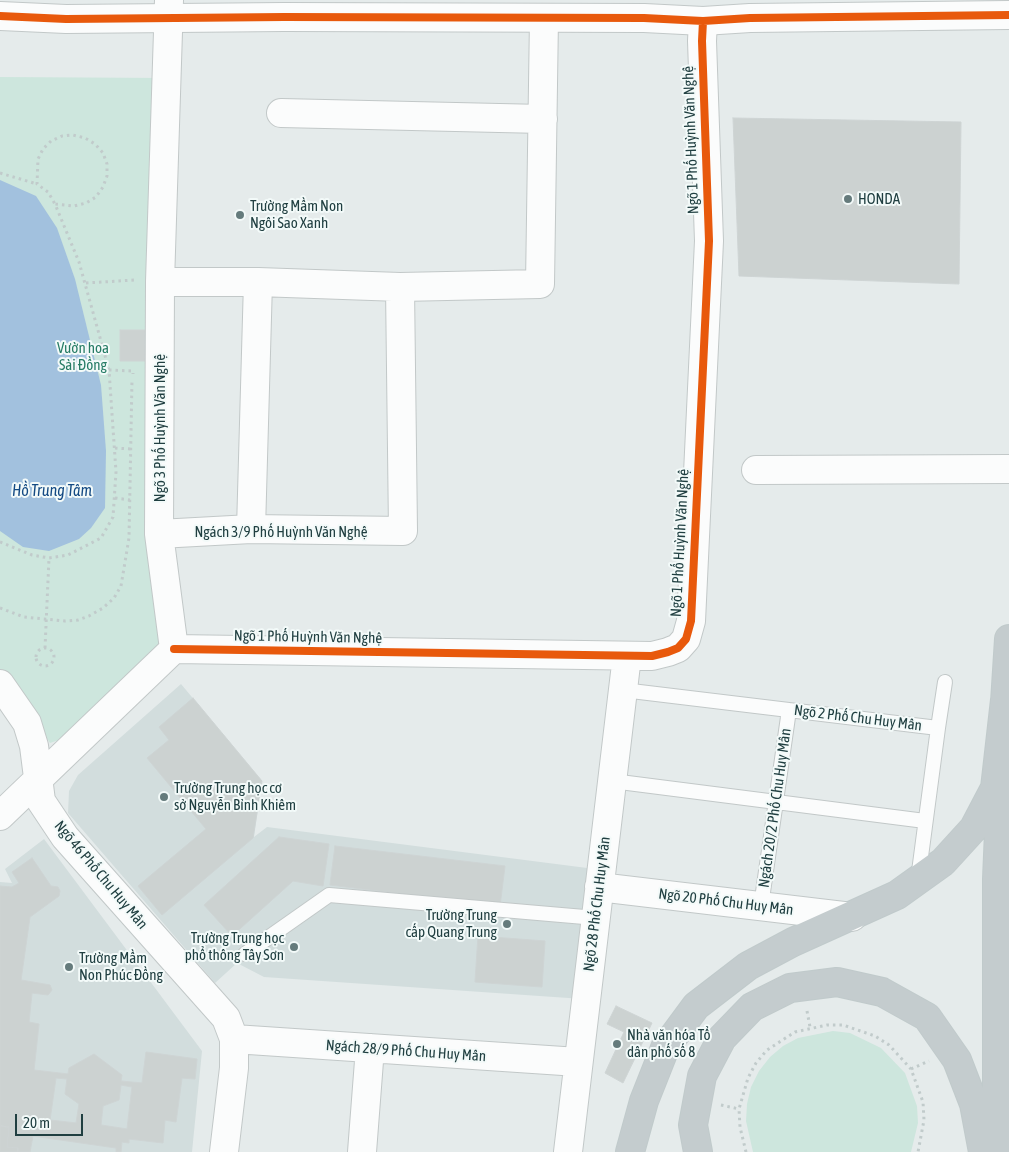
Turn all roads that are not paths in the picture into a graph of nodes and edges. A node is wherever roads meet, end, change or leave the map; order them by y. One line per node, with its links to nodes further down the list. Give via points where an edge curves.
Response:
1 (168, 9): 2 (street); 4 (street, via 66,18); 9 (street, Ngõ 3 Phố Huỳnh Văn Nghệ)
2 (438, 9): 5 (street)
3 (1009, 15): 6 (street)
4 (0, 16)
5 (544, 18): 6 (street); 8 (street)
6 (703, 21): 18 (street, Ngõ 1 Phố Huỳnh Văn Nghệ, via 709,241 691,621 686,639 678,648 652,656)
7 (281, 113): 8 (street)
8 (543, 119): 11 (street, via 540,284)
9 (148, 281): 10 (street); 15 (street, Ngõ 3 Phố Huỳnh Văn Nghệ)
10 (258, 282): 11 (street); 14 (street)
11 (400, 287): 14 (street, Ngách 3/9 Phố Huỳnh Văn Nghệ, via 403,532)
12 (1009, 469): 13 (street)
13 (756, 470)
14 (251, 529): 15 (street, Ngách 3/9 Phố Huỳnh Văn Nghệ)
15 (159, 534): 17 (street, Ngõ 3 Phố Huỳnh Văn Nghệ)
16 (1009, 639): 22 (highway)
17 (174, 649): 18 (street, Ngõ 1 Phố Huỳnh Văn Nghệ); 25 (street)
18 (627, 656): 21 (street, Ngõ 28 Phố Chu Huy Mân)
19 (945, 682): 24 (lane)
20 (0, 684): 25 (street, Ngõ 46 Phố Chu Huy Mân, via 26,723 34,746)
21 (623, 690): 23 (lane, Ngõ 2 Phố Chu Huy Mân); 26 (street, Ngõ 28 Phố Chu Huy Mân)
22 (1005, 700): 30 (highway, via 995,788 974,828 943,862); 45 (highway, via 997,879)
23 (789, 710): 24 (lane, Ngõ 2 Phố Chu Huy Mân); 27 (lane, Ngách 20/2 Phố Chu Huy Mân)
24 (938, 728): 29 (lane, Ngõ 2 Phố Chu Huy Mân)
25 (39, 780): 28 (street); 36 (street, Ngõ 46 Phố Chu Huy Mân, via 41,801 65,837 226,1018)
26 (612, 781): 27 (lane); 31 (street, Ngõ 28 Phố Chu Huy Mân)
27 (776, 802): 29 (lane); 32 (lane, Ngách 20/2 Phố Chu Huy Mân)
28 (0, 816)
29 (925, 821): 30 (lane, Ngõ 2 Phố Chu Huy Mân)
30 (917, 882): 33 (highway, via 897,896)
31 (599, 887): 32 (street, Ngõ 20 Phố Chu Huy Mân); 34 (street, Ngõ 28 Phố Chu Huy Mân)
32 (762, 906): 33 (street, Ngõ 20 Phố Chu Huy Mân)
33 (852, 917): 42 (highway, via 793,942 748,966 696,1006 665,1048 644,1101)
34 (596, 918): 35 (lane, via 329,895); 38 (street, Ngõ 28 Phố Chu Huy Mân)
35 (245, 954)
36 (234, 1039): 37 (street, Ngách 28/9 Phố Chu Huy Mân); 39 (street, Ngõ 46 Phố Chu Huy Mân, via 234,1068)
37 (370, 1048): 38 (street, Ngách 28/9 Phố Chu Huy Mân); 40 (street)
38 (578, 1062): 41 (street, Ngõ 28 Phố Chu Huy Mân)
39 (224, 1152)
40 (362, 1152)
41 (568, 1152)
42 (630, 1152)
43 (698, 1152): 44 (highway, via 693,1125 702,1076 722,1038 752,1007 790,988 837,982 882,992 927,1017 957,1060 974,1104)
44 (983, 1152)
45 (997, 1152)

